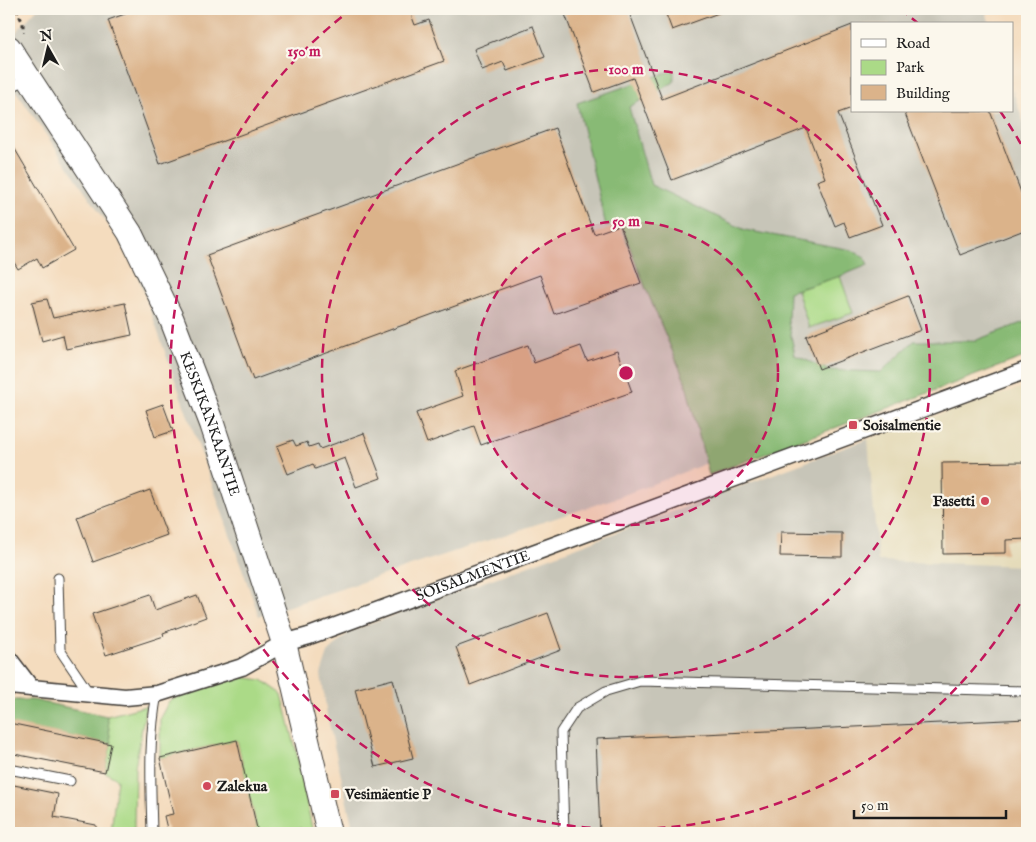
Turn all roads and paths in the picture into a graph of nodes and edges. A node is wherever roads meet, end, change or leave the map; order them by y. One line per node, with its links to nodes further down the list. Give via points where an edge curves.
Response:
1 (9, 48): 2 (street, KESKIKANKAANTIE)
2 (19, 83): 5 (street, KESKIKANKAANTIE, via 130,234 172,320 212,424)
3 (1027, 370): 5 (street, SOISALMENTIE)
4 (58, 578): 10 (lane, via 60,650)
5 (284, 643): 11 (street, SOISALMENTIE, via 242,667); 15 (street, KESKIKANKAANTIE)
6 (9, 659): 8 (street)
7 (9, 686): 8 (street, SOISALMENTIE)
8 (32, 688): 10 (street, SOISALMENTIE)
9 (1027, 691): 16 (lane, via 640,681 606,691 577,708 562,732)
10 (89, 693): 11 (street, SOISALMENTIE, via 125,697)
11 (157, 694): 14 (lane, via 151,749)
12 (9, 769): 13 (lane)
13 (70, 781)
14 (152, 833)
15 (329, 833)
16 (564, 833)

